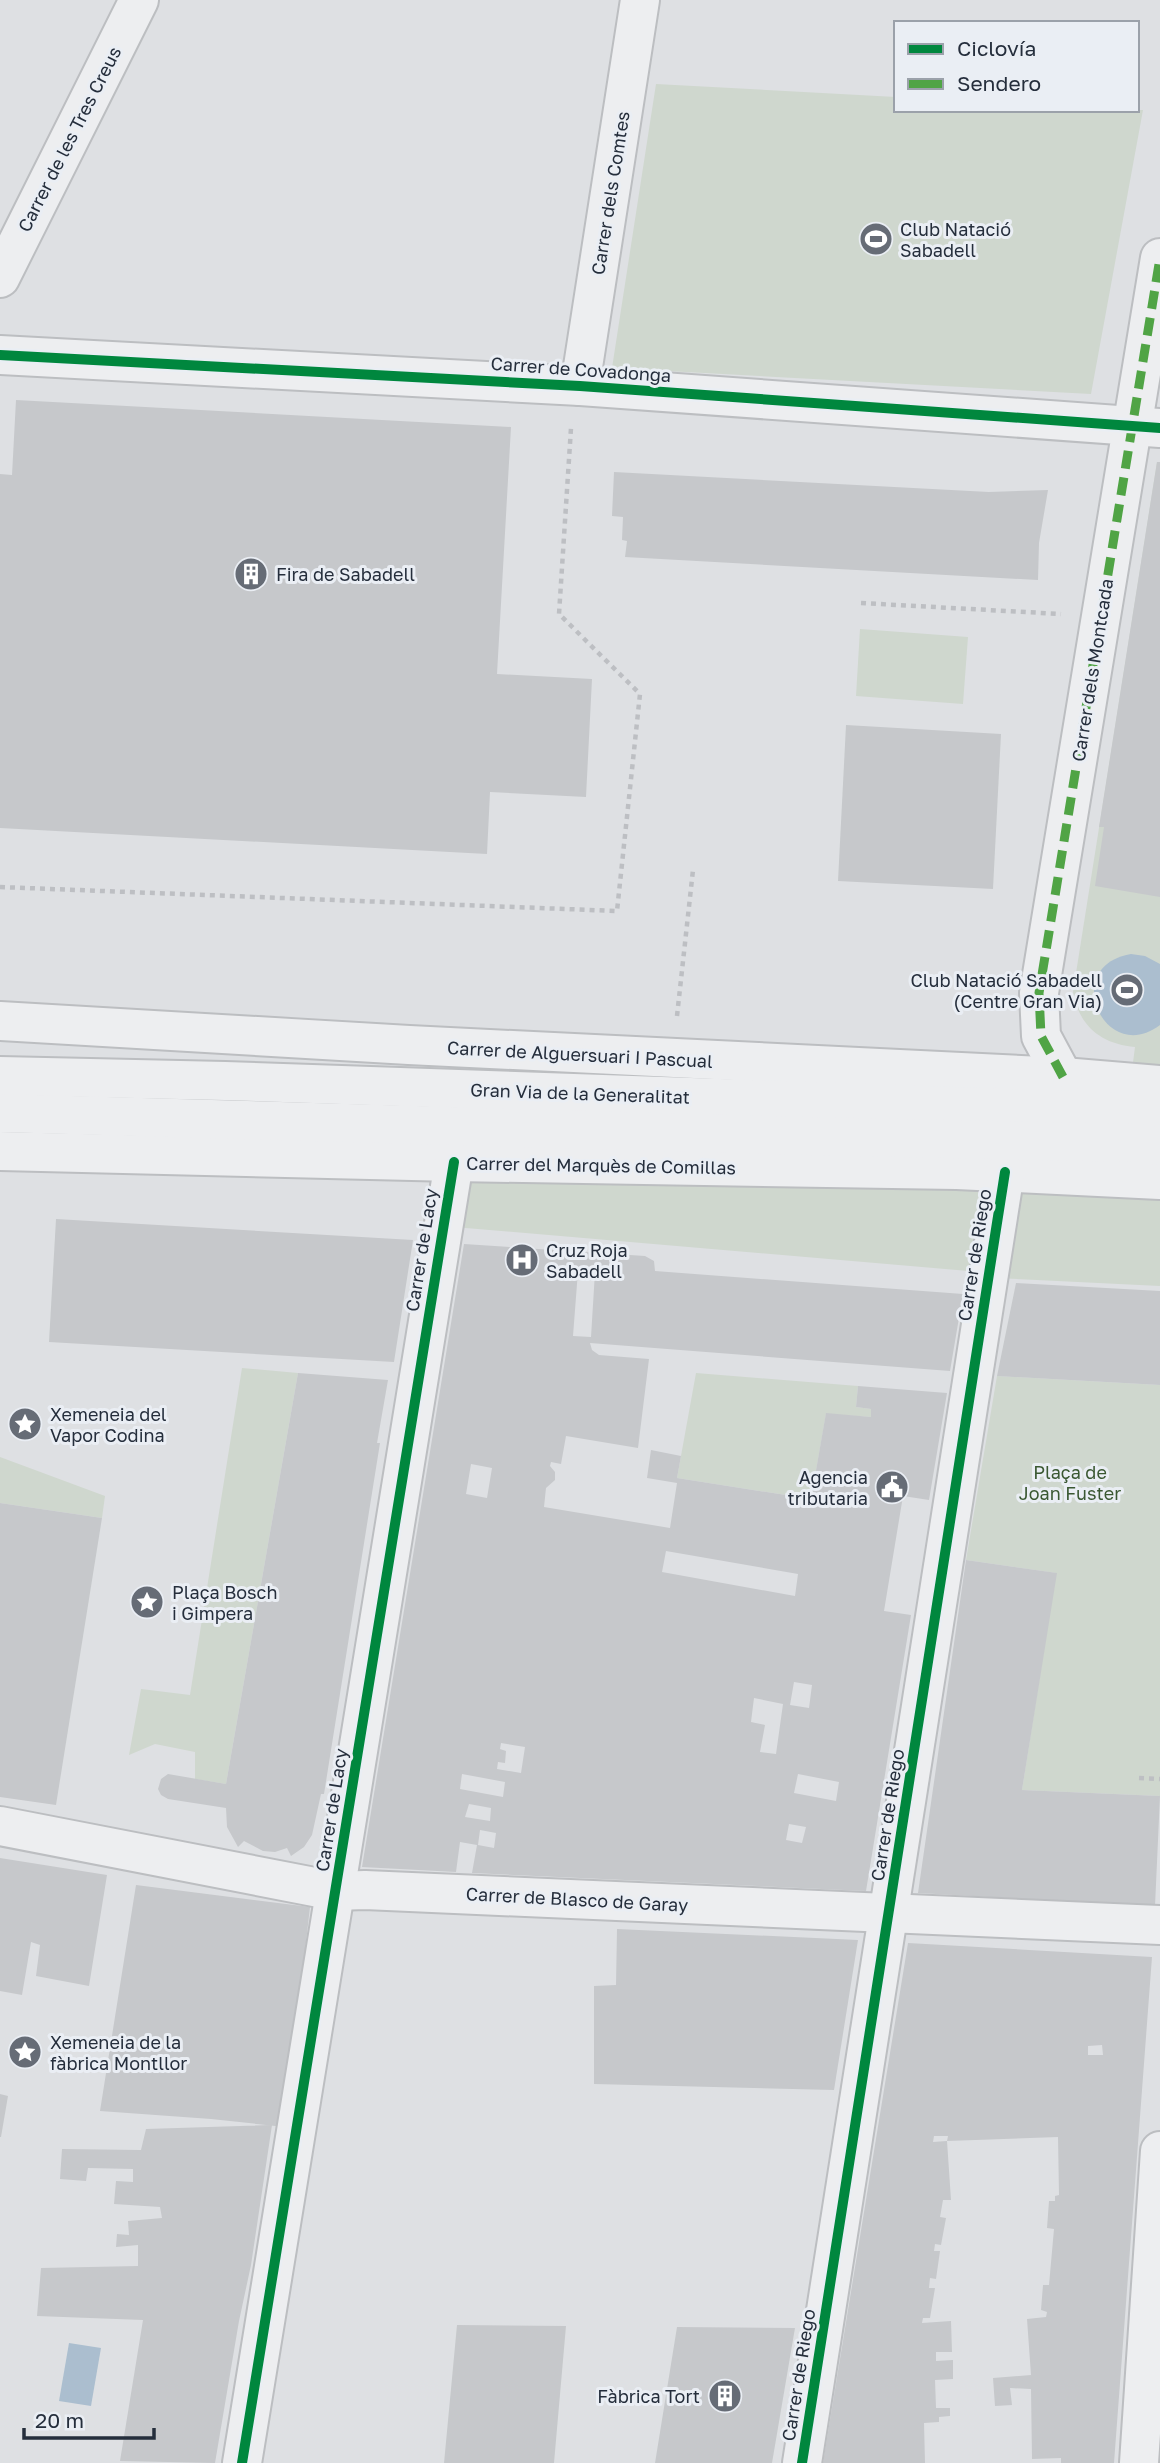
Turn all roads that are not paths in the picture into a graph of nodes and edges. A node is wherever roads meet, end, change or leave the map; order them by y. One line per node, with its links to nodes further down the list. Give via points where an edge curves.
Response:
1 (139, 0): 4 (street, Carrer de les Tres Creus)
2 (640, 0): 6 (street, Carrer dels Comtes)
3 (1160, 258): 7 (street, Carrer dels Montcada)
4 (0, 278)
5 (0, 355): 6 (street, Carrer de Covadonga)
6 (580, 386): 7 (street, Carrer de Covadonga)
7 (1146, 427): 11 (street, Carrer dels Montcada, via 1101,616 1039,993 1041,1036)
8 (0, 1021): 11 (street, Carrer de Alguersuari I Pascual, via 1010,1075)
9 (0, 1076): 11 (street, Gran Via de la Generalitat)
10 (1160, 1085): 11 (street)
11 (1063, 1093): 13 (street, Gran Via de la Generalitat)
12 (0, 1112): 14 (street, Gran Via de la Generalitat)
13 (1160, 1113)
14 (1160, 1146)
15 (0, 1151): 16 (street, Carrer del Marquès de Comillas)
16 (454, 1162): 17 (street, Carrer del Marquès de Comillas); 20 (street, Carrer de Lacy)
17 (1005, 1172): 18 (street, Carrer del Marquès de Comillas); 21 (street, Carrer de Riego)
18 (1160, 1180)
19 (0, 1826): 20 (street, Carrer de Blasco de Garay)
20 (335, 1891): 21 (street, Carrer de Blasco de Garay); 24 (street, Carrer de Lacy)
21 (889, 1913): 22 (street, Carrer de Blasco de Garay); 25 (street, Carrer de Riego)
22 (1160, 1925)
23 (1160, 2151): 26 (street)
24 (243, 2463)
25 (802, 2463)
26 (1139, 2463)

